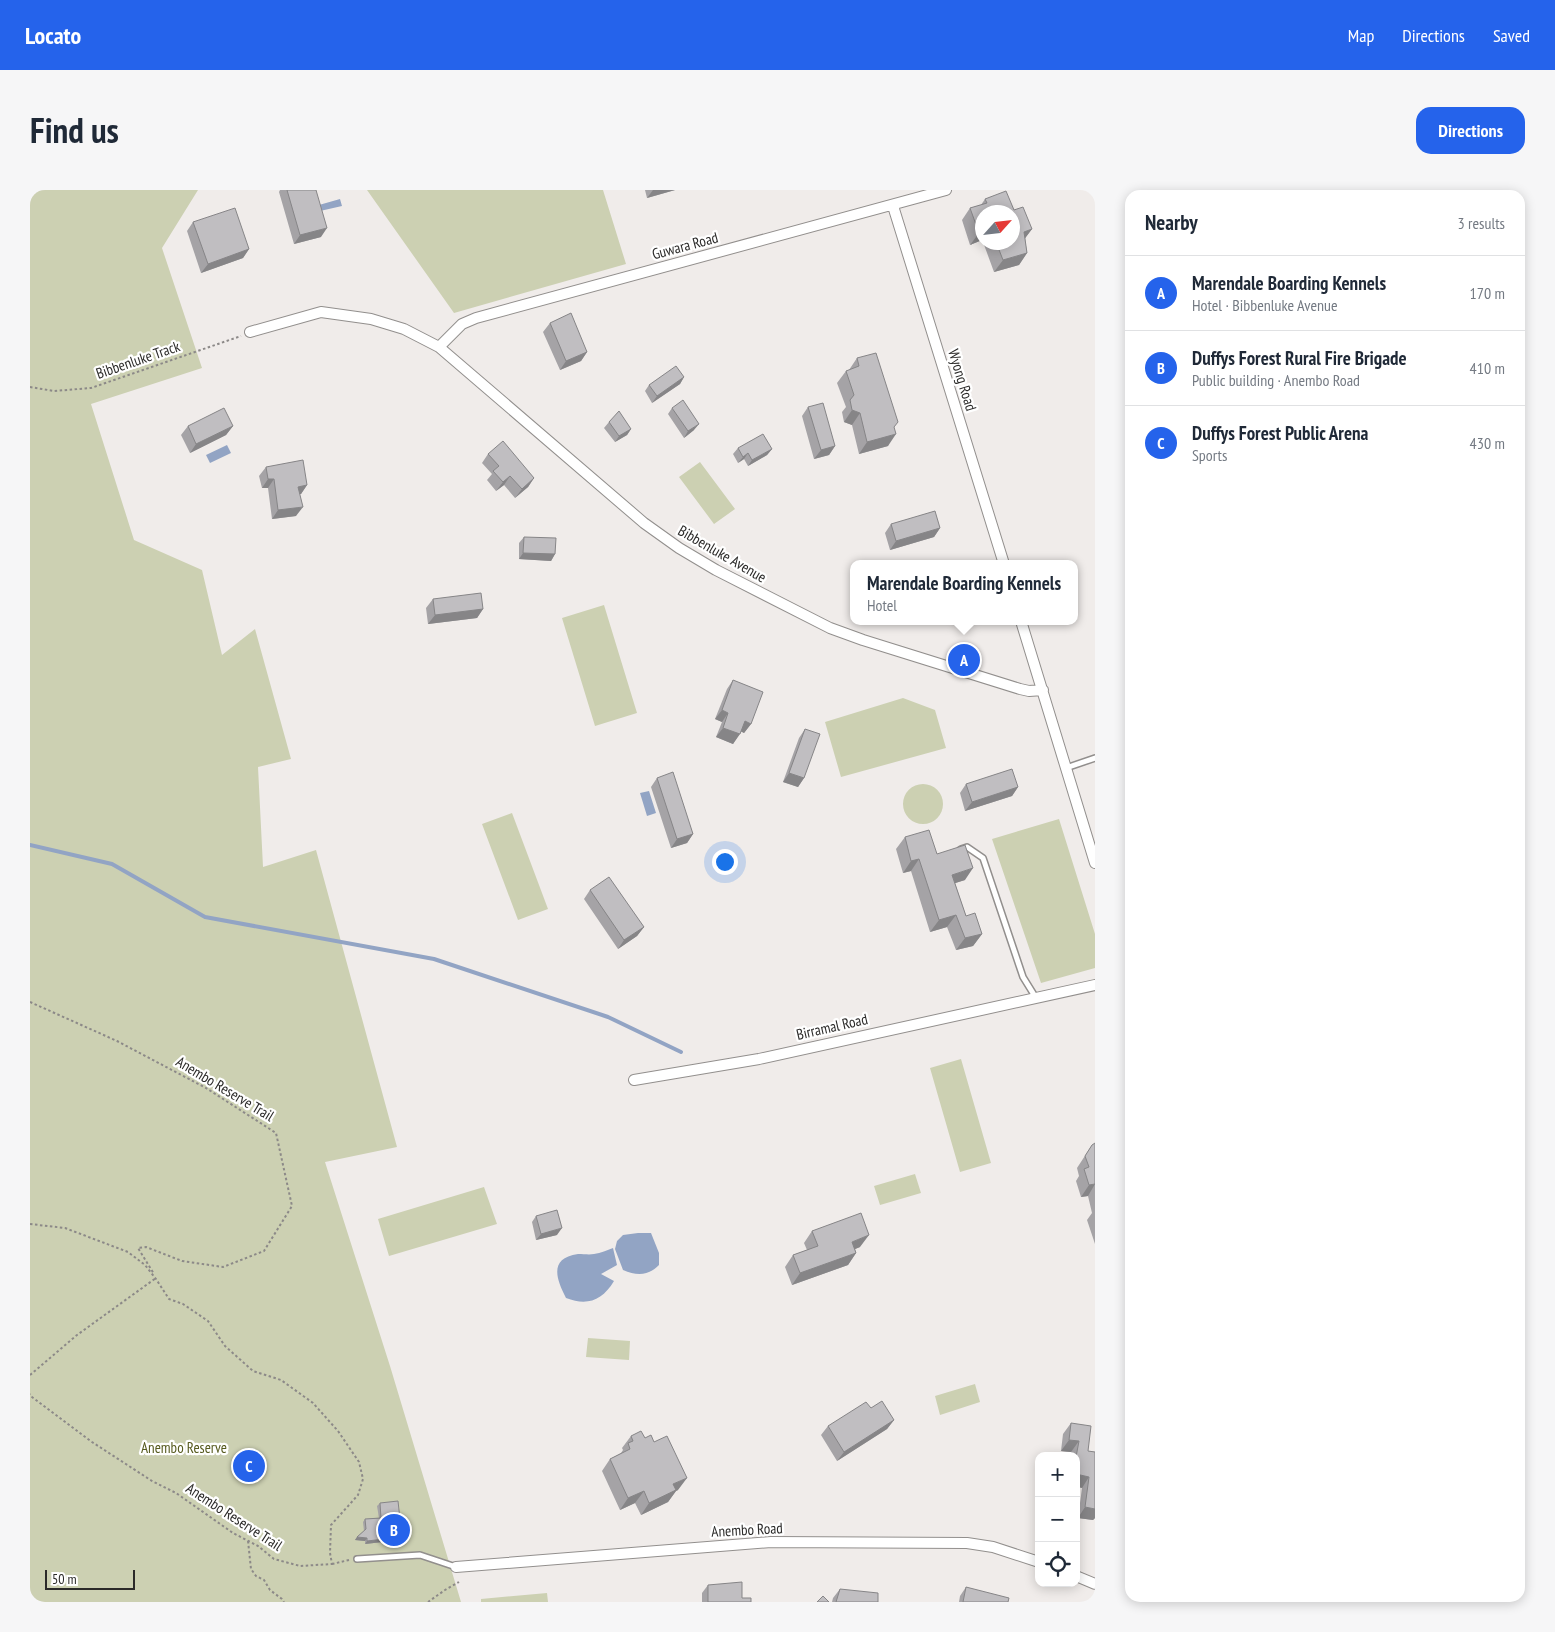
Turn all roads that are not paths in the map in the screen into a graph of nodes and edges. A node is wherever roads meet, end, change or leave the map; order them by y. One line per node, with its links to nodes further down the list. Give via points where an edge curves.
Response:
1 (946, 190): 2 (street, Guwara Road)
2 (893, 206): 4 (street, Guwara Road, via 476,318 462,324); 5 (street, Wyong Road)
3 (250, 332): 4 (street, Bibbenluke Avenue, via 321,312 371,319 404,329)
4 (440, 347): 7 (street, Bibbenluke Avenue, via 644,523 716,570 808,618 863,640 1020,689)
5 (1003, 560)
6 (1022, 625): 7 (street)
7 (1042, 690): 9 (street)
8 (1095, 758): 9 (lane)
9 (1066, 768): 11 (street)
10 (951, 852): 13 (lane, via 967,848 983,858 1023,977)
11 (1095, 863)
12 (1095, 985): 13 (street, Birramal Road)
13 (1036, 998): 14 (street, Birramal Road, via 759,1059)
14 (634, 1080)
15 (357, 1558): 17 (lane, via 420,1555)
16 (1035, 1561): 17 (street, Anembo Road, via 993,1546 967,1544 771,1542)
17 (456, 1567)
18 (1080, 1578): 19 (street)
19 (1095, 1584)

